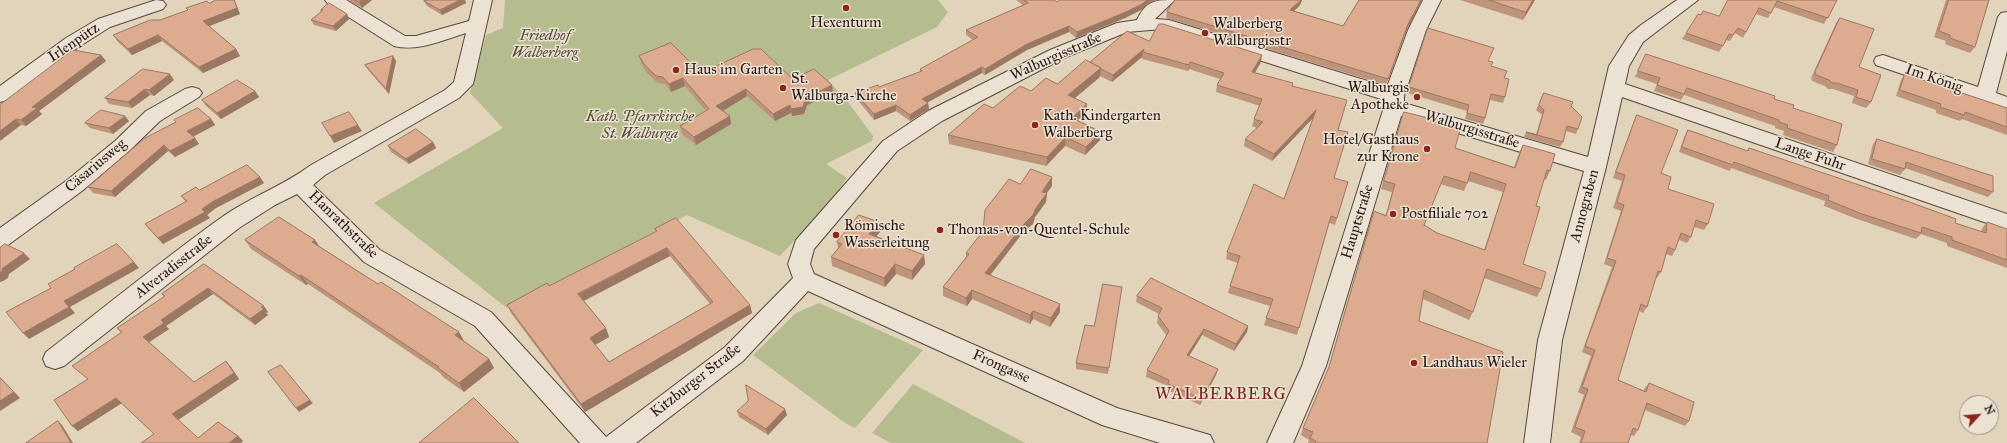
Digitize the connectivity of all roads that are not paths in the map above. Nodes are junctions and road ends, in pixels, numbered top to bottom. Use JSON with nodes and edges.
{"nodes":[{"id":1,"x":334,"y":0,"type":"edge"},
{"id":2,"x":483,"y":0,"type":"edge"},
{"id":3,"x":1166,"y":0,"type":"edge"},
{"id":4,"x":1432,"y":0,"type":"edge"},
{"id":5,"x":1689,"y":0,"type":"edge"},
{"id":6,"x":157,"y":5,"type":"dead end"},
{"id":7,"x":2007,"y":17,"type":"edge"},
{"id":8,"x":477,"y":24,"type":"junction"},
{"id":9,"x":1144,"y":24,"type":"junction"},
{"id":10,"x":1883,"y":61,"type":"dead end"},
{"id":11,"x":1613,"y":87,"type":"junction"},
{"id":12,"x":192,"y":93,"type":"dead end"},
{"id":13,"x":0,"y":96,"type":"edge"},
{"id":14,"x":1985,"y":96,"type":"junction"},
{"id":15,"x":1394,"y":101,"type":"junction"},
{"id":16,"x":2007,"y":104,"type":"edge"},
{"id":17,"x":1596,"y":167,"type":"junction"},
{"id":18,"x":300,"y":184,"type":"junction"},
{"id":19,"x":2007,"y":222,"type":"edge"},
{"id":20,"x":0,"y":239,"type":"edge"},
{"id":21,"x":805,"y":280,"type":"junction"},
{"id":22,"x":55,"y":359,"type":"dead end"},
{"id":23,"x":596,"y":443,"type":"edge"},
{"id":24,"x":616,"y":443,"type":"edge"},
{"id":25,"x":1201,"y":443,"type":"edge"},
{"id":26,"x":1280,"y":443,"type":"edge"},
{"id":27,"x":1537,"y":443,"type":"edge"}],
"edges":[{"from":1,"to":8,"type":"street"},
{"from":2,"to":8,"type":"street","name":"Hanrathstraße"},
{"from":3,"to":9,"type":"street"},
{"from":4,"to":15,"type":"street","name":"Hauptstraße"},
{"from":5,"to":11,"type":"street","name":"Annograben"},
{"from":6,"to":13,"type":"street","name":"Irlenpütz"},
{"from":7,"to":14,"type":"street"},
{"from":8,"to":18,"type":"street","name":"Hanrathstraße"},
{"from":9,"to":15,"type":"street","name":"Walburgisstraße"},
{"from":9,"to":21,"type":"street","name":"Walburgisstraße"},
{"from":10,"to":14,"type":"street","name":"Im König"},
{"from":11,"to":17,"type":"street","name":"Annograben"},
{"from":11,"to":19,"type":"street","name":"Lange Fuhr"},
{"from":12,"to":20,"type":"street","name":"Cäsariusweg"},
{"from":14,"to":16,"type":"street","name":"Im König"},
{"from":15,"to":17,"type":"street","name":"Walburgisstraße"},
{"from":15,"to":26,"type":"street","name":"Hauptstraße"},
{"from":17,"to":27,"type":"street","name":"Annograben"},
{"from":18,"to":22,"type":"street","name":"Alveradisstraße"},
{"from":18,"to":23,"type":"street","name":"Hanrathstraße"},
{"from":21,"to":24,"type":"street","name":"Kitzburger Straße"},
{"from":21,"to":25,"type":"street","name":"Frongasse"}]}
